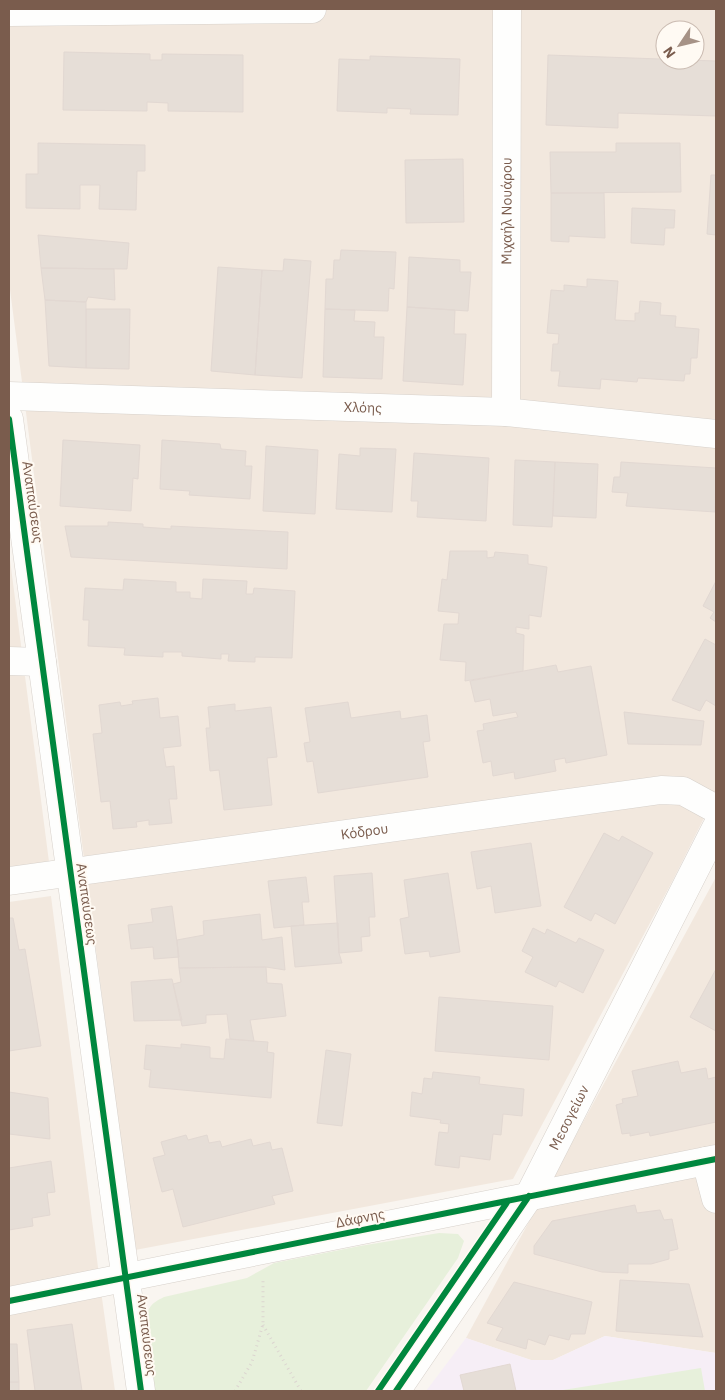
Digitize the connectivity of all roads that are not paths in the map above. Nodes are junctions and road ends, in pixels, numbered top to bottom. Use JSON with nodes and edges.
{"nodes":[{"id":1,"x":312,"y":9,"type":"edge"},
{"id":2,"x":507,"y":9,"type":"edge"},
{"id":3,"x":9,"y":12,"type":"edge"},
{"id":4,"x":9,"y":396,"type":"edge"},
{"id":5,"x":506,"y":412,"type":"junction"},
{"id":6,"x":9,"y":419,"type":"edge"},
{"id":7,"x":716,"y":434,"type":"edge"},
{"id":8,"x":9,"y":661,"type":"edge"},
{"id":9,"x":42,"y":662,"type":"junction"},
{"id":10,"x":716,"y":809,"type":"edge"},
{"id":11,"x":716,"y":828,"type":"edge"},
{"id":12,"x":70,"y":873,"type":"junction"},
{"id":13,"x":9,"y":881,"type":"edge"},
{"id":14,"x":711,"y":1160,"type":"edge"},
{"id":15,"x":529,"y":1196,"type":"junction"},
{"id":16,"x":716,"y":1199,"type":"edge"},
{"id":17,"x":127,"y":1277,"type":"junction"},
{"id":18,"x":9,"y":1301,"type":"edge"},
{"id":19,"x":141,"y":1391,"type":"edge"},
{"id":20,"x":396,"y":1391,"type":"edge"}],
"edges":[{"from":1,"to":3,"type":"street"},
{"from":2,"to":5,"type":"street","name":"Μιχαήλ Νουάρου"},
{"from":4,"to":5,"type":"street","name":"Χλόης"},
{"from":5,"to":7,"type":"street","name":"Χλόης"},
{"from":6,"to":9,"type":"street","name":"Αναπαύσεως"},
{"from":8,"to":9,"type":"street"},
{"from":9,"to":12,"type":"street","name":"Αναπαύσεως"},
{"from":10,"to":12,"type":"street","name":"Κόδρου"},
{"from":11,"to":15,"type":"street","name":"Μεσογείων"},
{"from":12,"to":13,"type":"street","name":"Κόδρου"},
{"from":12,"to":17,"type":"street","name":"Αναπαύσεως"},
{"from":14,"to":15,"type":"street","name":"Δάφνης"},
{"from":14,"to":16,"type":"street"},
{"from":15,"to":17,"type":"street","name":"Δάφνης"},
{"from":15,"to":20,"type":"street","name":"Μεσογείων"},
{"from":17,"to":18,"type":"street","name":"Δάφνης"},
{"from":17,"to":19,"type":"street","name":"Αναπαύσεως"}]}
